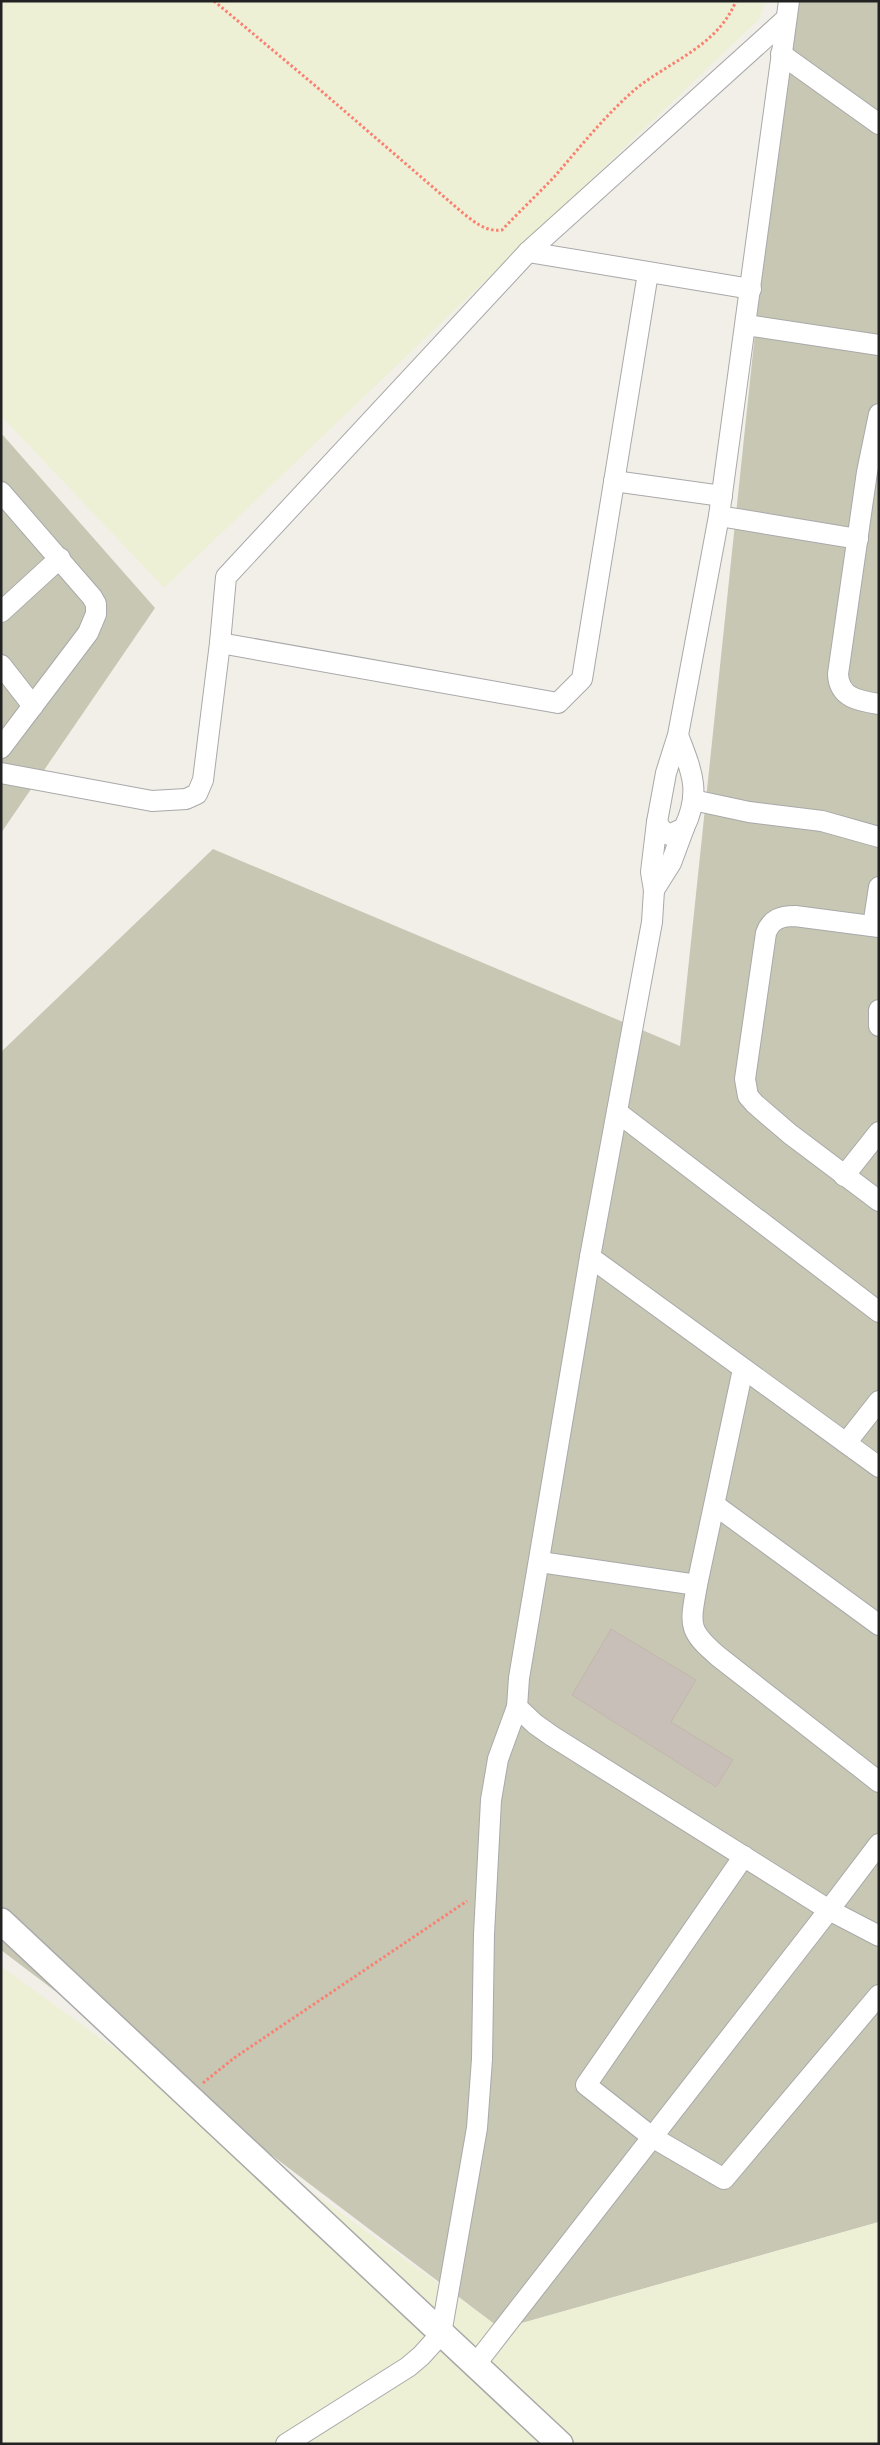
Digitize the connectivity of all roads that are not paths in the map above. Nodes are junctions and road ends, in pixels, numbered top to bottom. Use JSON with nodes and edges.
{"nodes":[{"id":1,"x":788,"y":10,"type":"edge"},
{"id":2,"x":781,"y":54,"type":"junction"},
{"id":3,"x":879,"y":124,"type":"edge"},
{"id":4,"x":528,"y":252,"type":"junction"},
{"id":5,"x":648,"y":273,"type":"junction"},
{"id":6,"x":751,"y":289,"type":"junction"},
{"id":7,"x":746,"y":325,"type":"junction"},
{"id":8,"x":879,"y":346,"type":"edge"},
{"id":9,"x":879,"y":414,"type":"edge"},
{"id":10,"x":614,"y":481,"type":"junction"},
{"id":11,"x":1,"y":492,"type":"edge"},
{"id":12,"x":722,"y":496,"type":"junction"},
{"id":13,"x":719,"y":516,"type":"junction"},
{"id":14,"x":858,"y":539,"type":"junction"},
{"id":15,"x":60,"y":558,"type":"junction"},
{"id":16,"x":1,"y":612,"type":"edge"},
{"id":17,"x":220,"y":643,"type":"junction"},
{"id":18,"x":1,"y":666,"type":"edge"},
{"id":19,"x":879,"y":704,"type":"edge"},
{"id":20,"x":34,"y":706,"type":"junction"},
{"id":21,"x":678,"y":735,"type":"junction"},
{"id":22,"x":1,"y":748,"type":"edge"},
{"id":23,"x":1,"y":773,"type":"edge"},
{"id":24,"x":666,"y":773,"type":"junction"},
{"id":25,"x":694,"y":776,"type":"junction"},
{"id":26,"x":693,"y":800,"type":"junction"},
{"id":27,"x":657,"y":822,"type":"junction"},
{"id":28,"x":684,"y":828,"type":"junction"},
{"id":29,"x":879,"y":837,"type":"edge"},
{"id":30,"x":879,"y":887,"type":"edge"},
{"id":31,"x":654,"y":890,"type":"junction"},
{"id":32,"x":876,"y":926,"type":"edge"},
{"id":33,"x":879,"y":1010,"type":"edge"},
{"id":34,"x":879,"y":1026,"type":"edge"},
{"id":35,"x":617,"y":1112,"type":"junction"},
{"id":36,"x":879,"y":1132,"type":"edge"},
{"id":37,"x":844,"y":1176,"type":"junction"},
{"id":38,"x":879,"y":1201,"type":"edge"},
{"id":39,"x":590,"y":1257,"type":"junction"},
{"id":40,"x":879,"y":1312,"type":"edge"},
{"id":41,"x":742,"y":1369,"type":"junction"},
{"id":42,"x":879,"y":1402,"type":"edge"},
{"id":43,"x":846,"y":1443,"type":"junction"},
{"id":44,"x":879,"y":1467,"type":"edge"},
{"id":45,"x":715,"y":1504,"type":"junction"},
{"id":46,"x":540,"y":1562,"type":"junction"},
{"id":47,"x":697,"y":1585,"type":"junction"},
{"id":48,"x":879,"y":1625,"type":"edge"},
{"id":49,"x":517,"y":1707,"type":"junction"},
{"id":50,"x":879,"y":1782,"type":"edge"},
{"id":51,"x":879,"y":1844,"type":"edge"},
{"id":52,"x":744,"y":1856,"type":"junction"},
{"id":53,"x":829,"y":1910,"type":"junction"},
{"id":54,"x":1,"y":1922,"type":"edge"},
{"id":55,"x":879,"y":1936,"type":"edge"},
{"id":56,"x":879,"y":1995,"type":"edge"},
{"id":57,"x":652,"y":2137,"type":"junction"},
{"id":58,"x":441,"y":2334,"type":"junction"},
{"id":59,"x":475,"y":2365,"type":"junction"},
{"id":60,"x":286,"y":2444,"type":"edge"},
{"id":61,"x":560,"y":2444,"type":"edge"}],
"edges":[{"from":1,"to":2,"type":"street"},
{"from":1,"to":4,"type":"street"},
{"from":2,"to":3,"type":"street"},
{"from":2,"to":6,"type":"street"},
{"from":4,"to":5,"type":"street"},
{"from":4,"to":17,"type":"street"},
{"from":5,"to":6,"type":"street"},
{"from":5,"to":10,"type":"street"},
{"from":6,"to":7,"type":"street"},
{"from":7,"to":8,"type":"street"},
{"from":7,"to":12,"type":"street"},
{"from":9,"to":14,"type":"street"},
{"from":10,"to":12,"type":"street"},
{"from":10,"to":17,"type":"street"},
{"from":11,"to":15,"type":"street"},
{"from":12,"to":13,"type":"street"},
{"from":13,"to":14,"type":"street"},
{"from":13,"to":21,"type":"street"},
{"from":14,"to":19,"type":"street"},
{"from":15,"to":16,"type":"street"},
{"from":15,"to":20,"type":"street"},
{"from":17,"to":23,"type":"street"},
{"from":18,"to":20,"type":"street"},
{"from":20,"to":22,"type":"street"},
{"from":21,"to":24,"type":"street"},
{"from":21,"to":25,"type":"street"},
{"from":24,"to":25,"type":"street"},
{"from":24,"to":27,"type":"street"},
{"from":25,"to":26,"type":"street"},
{"from":26,"to":28,"type":"street"},
{"from":26,"to":29,"type":"street"},
{"from":27,"to":28,"type":"street"},
{"from":27,"to":31,"type":"street"},
{"from":28,"to":31,"type":"street"},
{"from":30,"to":32,"type":"street"},
{"from":31,"to":35,"type":"street"},
{"from":32,"to":37,"type":"street"},
{"from":33,"to":34,"type":"street"},
{"from":35,"to":39,"type":"street"},
{"from":35,"to":40,"type":"street"},
{"from":36,"to":37,"type":"street"},
{"from":37,"to":38,"type":"street"},
{"from":39,"to":41,"type":"street"},
{"from":39,"to":46,"type":"street"},
{"from":41,"to":43,"type":"street"},
{"from":41,"to":45,"type":"street"},
{"from":42,"to":43,"type":"street"},
{"from":43,"to":44,"type":"street"},
{"from":45,"to":47,"type":"street"},
{"from":45,"to":48,"type":"street"},
{"from":46,"to":47,"type":"street"},
{"from":46,"to":49,"type":"street"},
{"from":47,"to":50,"type":"street"},
{"from":49,"to":52,"type":"street"},
{"from":49,"to":58,"type":"street"},
{"from":51,"to":53,"type":"street"},
{"from":52,"to":53,"type":"street"},
{"from":52,"to":57,"type":"street"},
{"from":53,"to":55,"type":"street"},
{"from":53,"to":57,"type":"street"},
{"from":54,"to":58,"type":"street"},
{"from":56,"to":57,"type":"street"},
{"from":57,"to":59,"type":"street"},
{"from":58,"to":59,"type":"street"},
{"from":58,"to":60,"type":"street"},
{"from":59,"to":61,"type":"street"}]}
